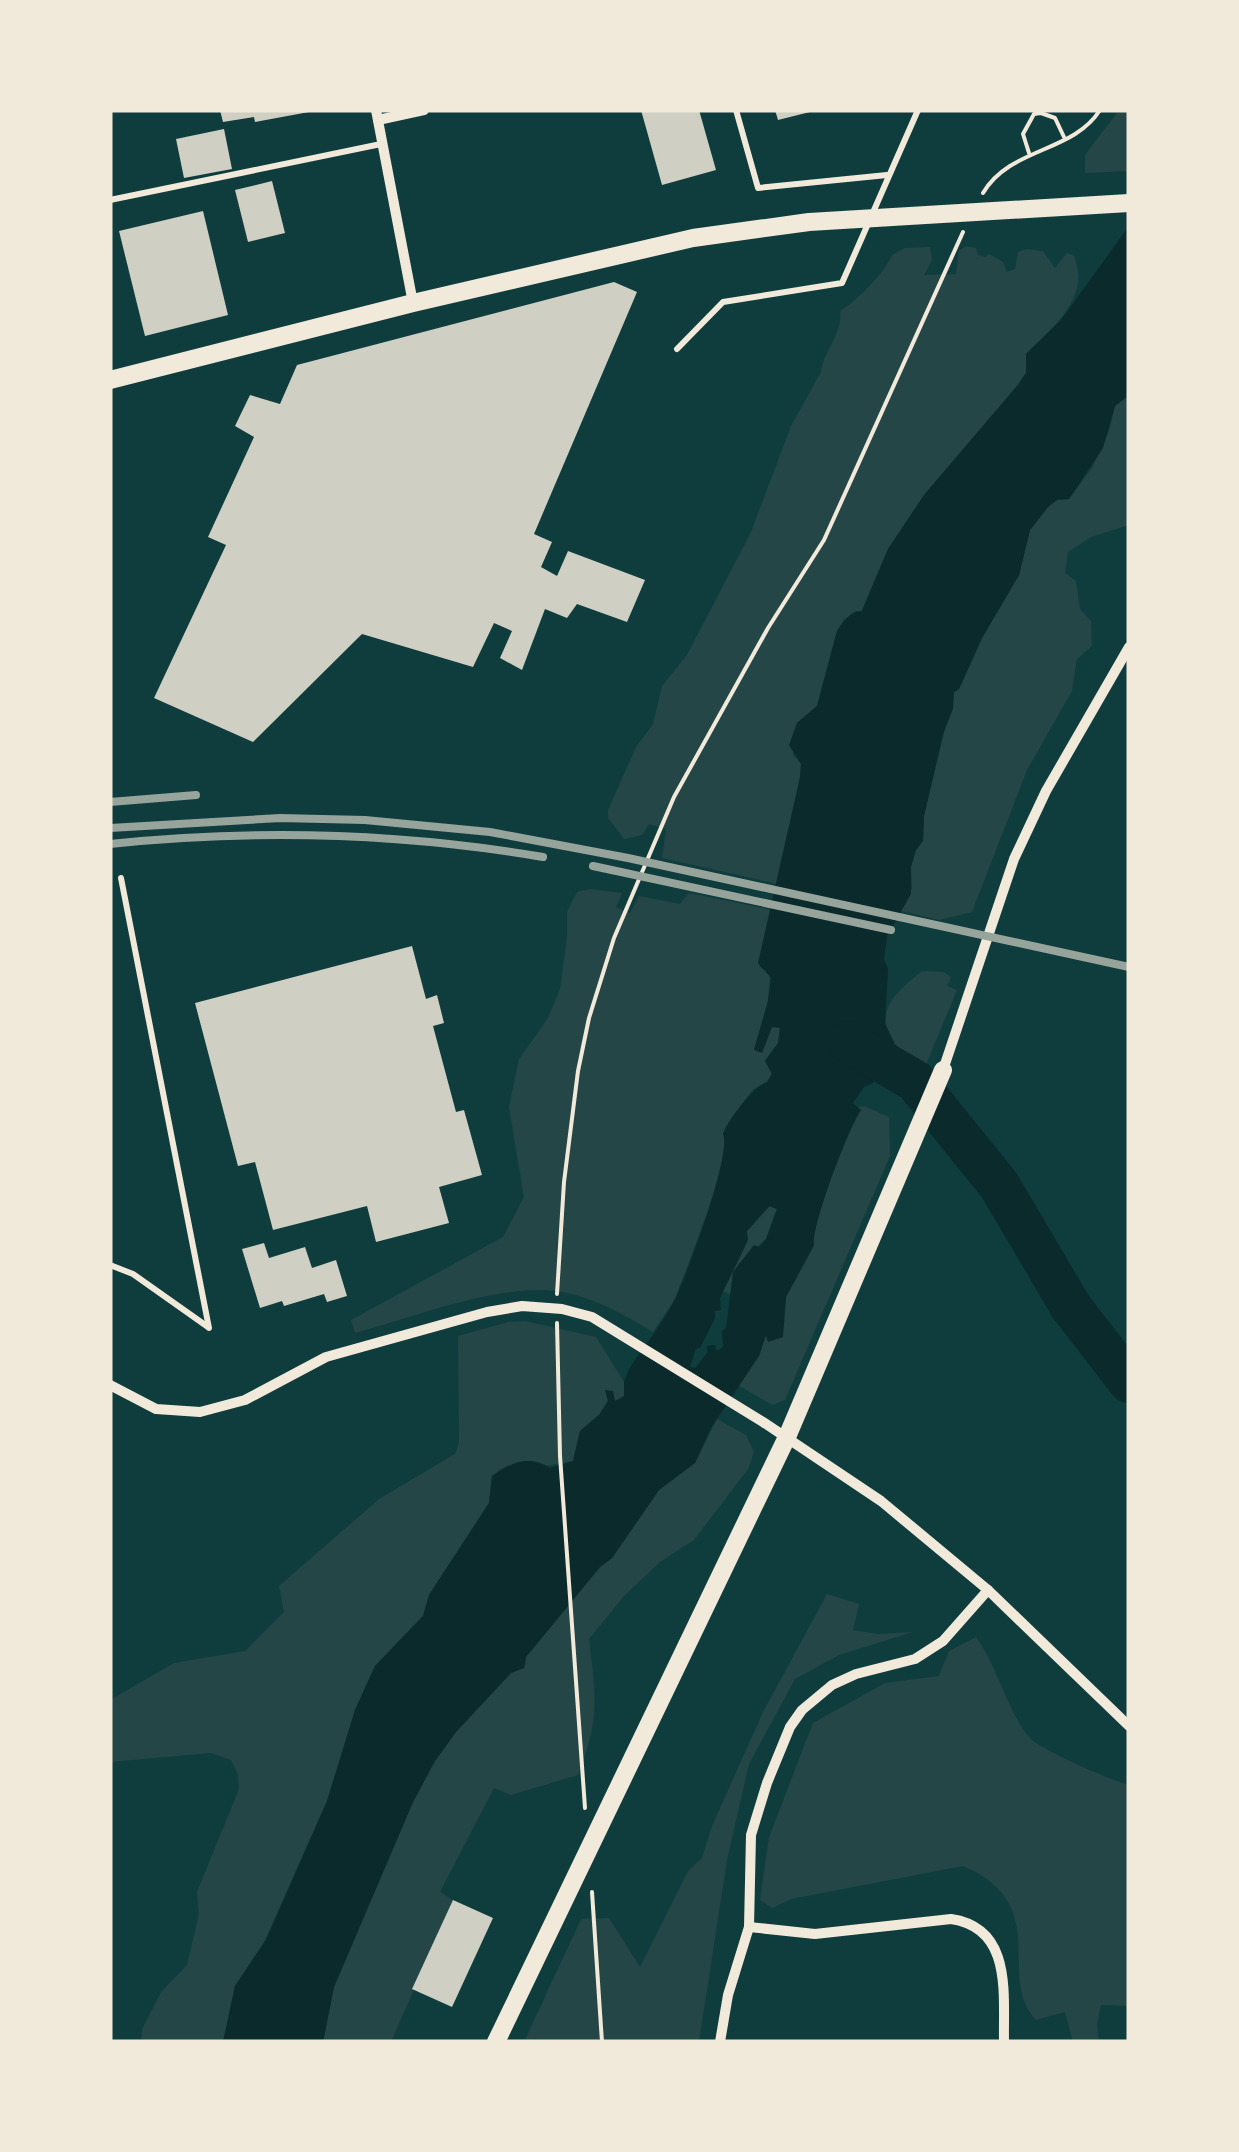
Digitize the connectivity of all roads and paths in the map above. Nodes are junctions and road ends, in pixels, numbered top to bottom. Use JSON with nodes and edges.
{"nodes":[{"id":1,"x":424,"y":110,"type":"edge"},
{"id":2,"x":736,"y":110,"type":"edge"},
{"id":3,"x":918,"y":110,"type":"edge"},
{"id":4,"x":1100,"y":110,"type":"edge"},
{"id":5,"x":1048,"y":113,"type":"edge"},
{"id":6,"x":377,"y":115,"type":"edge"},
{"id":7,"x":1064,"y":138,"type":"junction"},
{"id":8,"x":381,"y":144,"type":"junction"},
{"id":9,"x":1029,"y":154,"type":"junction"},
{"id":10,"x":889,"y":175,"type":"junction"},
{"id":11,"x":110,"y":200,"type":"edge"},
{"id":12,"x":978,"y":203,"type":"dead end"},
{"id":13,"x":1129,"y":203,"type":"edge"},
{"id":14,"x":964,"y":230,"type":"dead end"},
{"id":15,"x":413,"y":303,"type":"junction"},
{"id":16,"x":676,"y":349,"type":"dead end"},
{"id":17,"x":110,"y":380,"type":"edge"},
{"id":18,"x":1129,"y":646,"type":"edge"},
{"id":19,"x":121,"y":878,"type":"dead end"},
{"id":20,"x":942,"y":1070,"type":"joint"},
{"id":21,"x":110,"y":1265,"type":"edge"},
{"id":22,"x":557,"y":1299,"type":"dead end"},
{"id":23,"x":557,"y":1318,"type":"dead end"},
{"id":24,"x":110,"y":1385,"type":"edge"},
{"id":25,"x":787,"y":1437,"type":"junction"},
{"id":26,"x":988,"y":1590,"type":"junction"},
{"id":27,"x":1129,"y":1726,"type":"edge"},
{"id":28,"x":586,"y":1814,"type":"dead end"},
{"id":29,"x":592,"y":1893,"type":"dead end"},
{"id":30,"x":749,"y":1927,"type":"junction"},
{"id":31,"x":496,"y":2042,"type":"edge"},
{"id":32,"x":602,"y":2042,"type":"edge"},
{"id":33,"x":720,"y":2042,"type":"edge"},
{"id":34,"x":1004,"y":2042,"type":"edge"}],
"edges":[{"from":1,"to":6,"type":"street"},
{"from":2,"to":10,"type":"lane"},
{"from":3,"to":10,"type":"lane"},
{"from":4,"to":7,"type":"path"},
{"from":5,"to":7,"type":"path"},
{"from":5,"to":9,"type":"path"},
{"from":6,"to":8,"type":"street"},
{"from":7,"to":9,"type":"path"},
{"from":8,"to":11,"type":"lane"},
{"from":8,"to":15,"type":"street"},
{"from":9,"to":12,"type":"path"},
{"from":10,"to":16,"type":"lane"},
{"from":13,"to":15,"type":"street"},
{"from":14,"to":22,"type":"path"},
{"from":15,"to":17,"type":"street"},
{"from":18,"to":20,"type":"street"},
{"from":19,"to":21,"type":"lane"},
{"from":20,"to":25,"type":"street"},
{"from":23,"to":28,"type":"path"},
{"from":24,"to":25,"type":"street"},
{"from":25,"to":26,"type":"street"},
{"from":25,"to":31,"type":"street"},
{"from":26,"to":27,"type":"street"},
{"from":26,"to":30,"type":"street"},
{"from":29,"to":32,"type":"path"},
{"from":30,"to":33,"type":"street"},
{"from":30,"to":34,"type":"street"}]}
